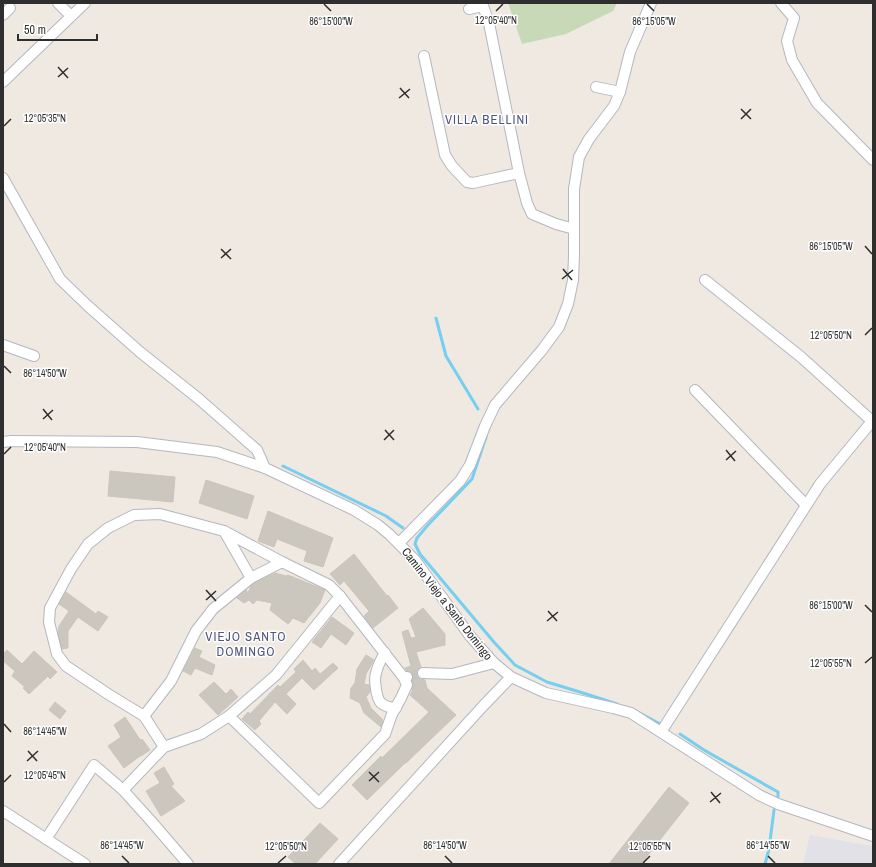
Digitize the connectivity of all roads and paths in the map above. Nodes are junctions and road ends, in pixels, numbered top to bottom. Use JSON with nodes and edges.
{"nodes":[{"id":1,"x":58,"y":3,"type":"edge"},
{"id":2,"x":85,"y":3,"type":"edge"},
{"id":3,"x":650,"y":3,"type":"edge"},
{"id":4,"x":781,"y":3,"type":"edge"},
{"id":5,"x":469,"y":9,"type":"dead end"},
{"id":6,"x":71,"y":16,"type":"junction"},
{"id":7,"x":424,"y":56,"type":"dead end"},
{"id":8,"x":3,"y":82,"type":"edge"},
{"id":9,"x":596,"y":87,"type":"dead end"},
{"id":10,"x":620,"y":92,"type":"junction"},
{"id":11,"x":873,"y":160,"type":"edge"},
{"id":12,"x":519,"y":173,"type":"junction"},
{"id":13,"x":3,"y":178,"type":"edge"},
{"id":14,"x":574,"y":229,"type":"junction"},
{"id":15,"x":705,"y":280,"type":"dead end"},
{"id":16,"x":3,"y":345,"type":"edge"},
{"id":17,"x":34,"y":356,"type":"dead end"},
{"id":18,"x":695,"y":390,"type":"dead end"},
{"id":19,"x":872,"y":420,"type":"edge"},
{"id":20,"x":3,"y":442,"type":"edge"},
{"id":21,"x":265,"y":468,"type":"junction"},
{"id":22,"x":806,"y":505,"type":"junction"},
{"id":23,"x":224,"y":531,"type":"junction"},
{"id":24,"x":399,"y":543,"type":"junction"},
{"id":25,"x":282,"y":562,"type":"junction"},
{"id":26,"x":251,"y":578,"type":"junction"},
{"id":27,"x":340,"y":596,"type":"junction"},
{"id":28,"x":385,"y":653,"type":"junction"},
{"id":29,"x":494,"y":663,"type":"junction"},
{"id":30,"x":423,"y":673,"type":"tunnel mouth"},
{"id":31,"x":511,"y":677,"type":"junction"},
{"id":32,"x":396,"y":708,"type":"junction"},
{"id":33,"x":144,"y":716,"type":"junction"},
{"id":34,"x":229,"y":716,"type":"junction"},
{"id":35,"x":661,"y":732,"type":"junction"},
{"id":36,"x":164,"y":747,"type":"junction"},
{"id":37,"x":123,"y":790,"type":"junction"},
{"id":38,"x":3,"y":811,"type":"edge"},
{"id":39,"x":873,"y":836,"type":"edge"},
{"id":40,"x":46,"y":839,"type":"junction"},
{"id":41,"x":85,"y":864,"type":"edge"},
{"id":42,"x":188,"y":864,"type":"edge"},
{"id":43,"x":339,"y":864,"type":"edge"}],
"edges":[{"from":1,"to":6,"type":"street"},
{"from":2,"to":6,"type":"street"},
{"from":3,"to":10,"type":"street"},
{"from":4,"to":11,"type":"street"},
{"from":5,"to":12,"type":"street"},
{"from":6,"to":8,"type":"street"},
{"from":7,"to":12,"type":"street"},
{"from":9,"to":10,"type":"street"},
{"from":10,"to":14,"type":"street"},
{"from":12,"to":14,"type":"street"},
{"from":13,"to":21,"type":"street"},
{"from":14,"to":24,"type":"street"},
{"from":15,"to":19,"type":"street"},
{"from":16,"to":17,"type":"street"},
{"from":18,"to":22,"type":"street"},
{"from":19,"to":22,"type":"street"},
{"from":20,"to":21,"type":"street","name":"Camino Viejo a Santo Domingo"},
{"from":21,"to":24,"type":"street","name":"Camino Viejo a Santo Domingo"},
{"from":22,"to":35,"type":"street"},
{"from":23,"to":25,"type":"street"},
{"from":23,"to":26,"type":"street"},
{"from":23,"to":33,"type":"street"},
{"from":24,"to":29,"type":"street","name":"Camino Viejo a Santo Domingo"},
{"from":25,"to":26,"type":"street"},
{"from":25,"to":27,"type":"street"},
{"from":26,"to":33,"type":"street"},
{"from":27,"to":28,"type":"street"},
{"from":27,"to":34,"type":"street"},
{"from":28,"to":32,"type":"street"},
{"from":28,"to":32,"type":"street"},
{"from":29,"to":30,"type":"street"},
{"from":29,"to":31,"type":"street","name":"Camino Viejo a Santo Domingo"},
{"from":31,"to":35,"type":"street","name":"Camino Viejo a Santo Domingo"},
{"from":31,"to":43,"type":"street"},
{"from":32,"to":34,"type":"street"},
{"from":33,"to":36,"type":"street"},
{"from":34,"to":36,"type":"street"},
{"from":35,"to":39,"type":"street","name":"Camino Viejo a Santo Domingo"},
{"from":36,"to":37,"type":"street"},
{"from":37,"to":40,"type":"street"},
{"from":37,"to":42,"type":"street"},
{"from":38,"to":40,"type":"street"},
{"from":40,"to":41,"type":"street"}]}
